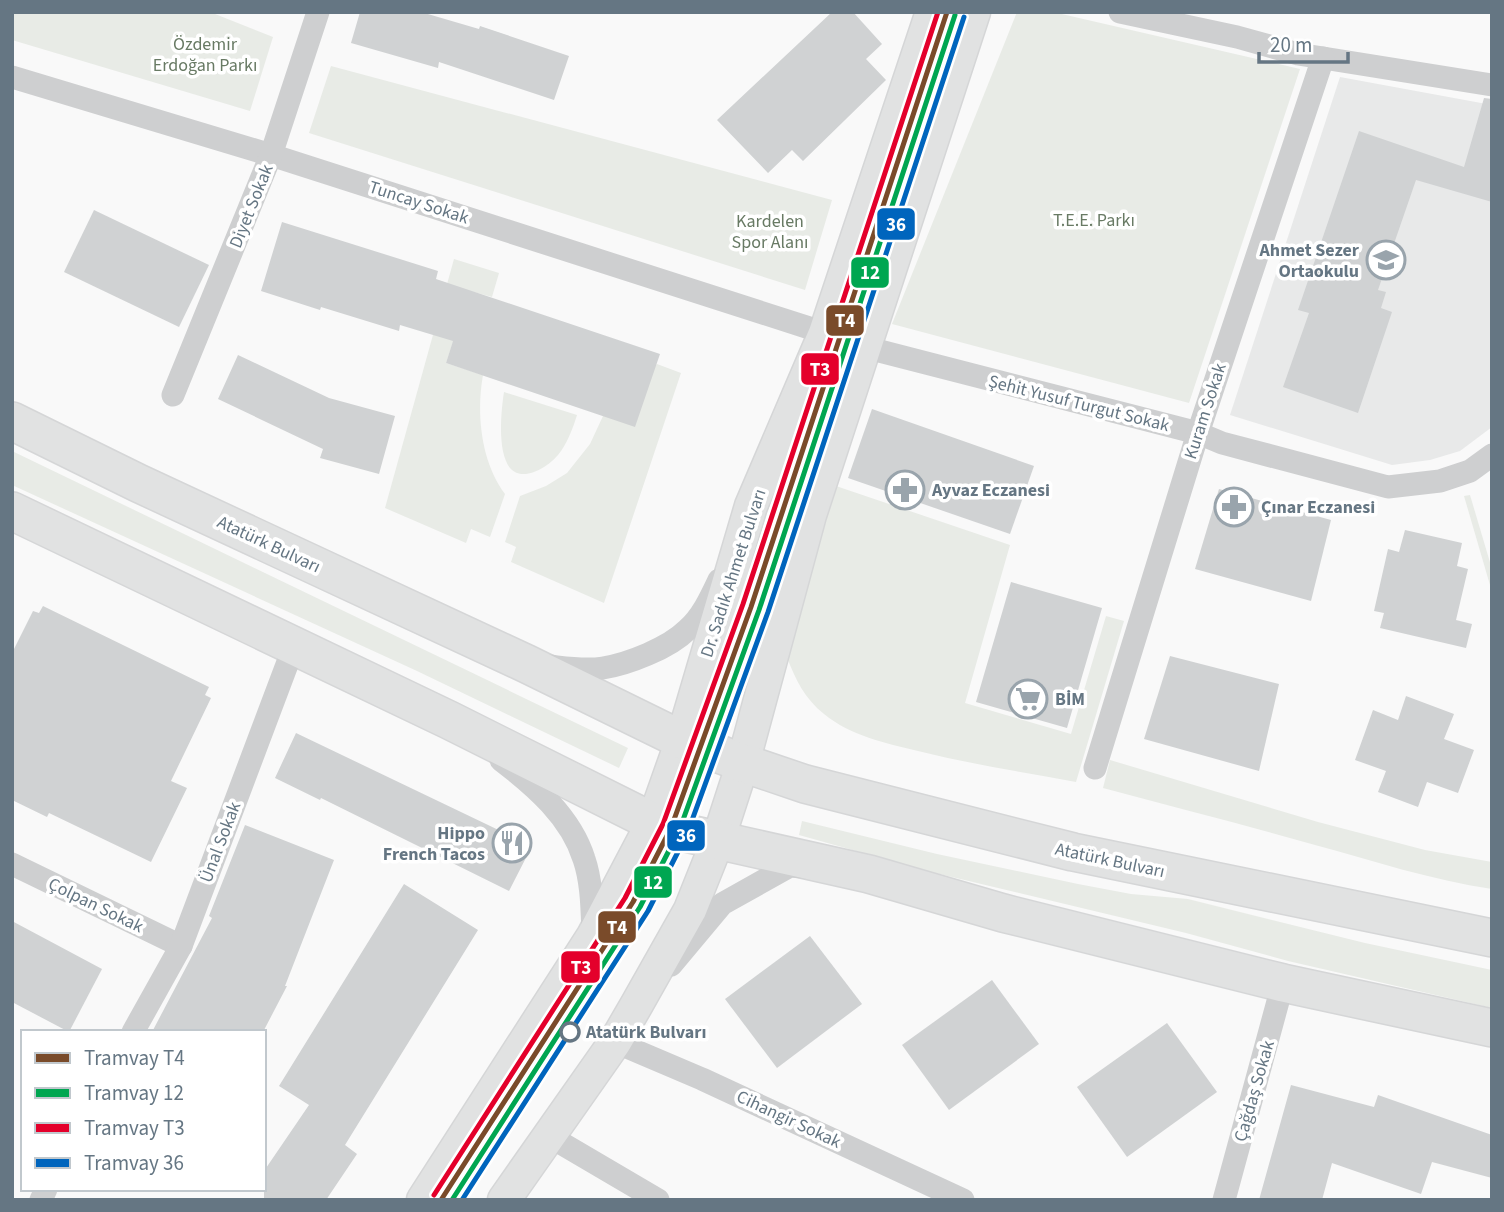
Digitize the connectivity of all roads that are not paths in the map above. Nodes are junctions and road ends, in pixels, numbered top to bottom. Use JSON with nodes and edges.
{"nodes":[{"id":1,"x":318,"y":12,"type":"edge"},
{"id":2,"x":932,"y":12,"type":"edge"},
{"id":3,"x":974,"y":12,"type":"edge"},
{"id":4,"x":1119,"y":12,"type":"edge"},
{"id":5,"x":1323,"y":58,"type":"junction"},
{"id":6,"x":12,"y":77,"type":"edge"},
{"id":7,"x":1492,"y":85,"type":"edge"},
{"id":8,"x":271,"y":155,"type":"junction"},
{"id":9,"x":825,"y":333,"type":"junction"},
{"id":10,"x":864,"y":346,"type":"junction"},
{"id":11,"x":173,"y":395,"type":"dead end"},
{"id":12,"x":12,"y":421,"type":"edge"},
{"id":13,"x":1198,"y":433,"type":"junction"},
{"id":14,"x":1492,"y":455,"type":"edge"},
{"id":15,"x":751,"y":506,"type":"junction"},
{"id":16,"x":12,"y":511,"type":"edge"},
{"id":17,"x":294,"y":646,"type":"junction"},
{"id":18,"x":527,"y":664,"type":"junction"},
{"id":19,"x":449,"y":720,"type":"junction"},
{"id":20,"x":682,"y":740,"type":"junction"},
{"id":21,"x":743,"y":763,"type":"junction"},
{"id":22,"x":1095,"y":768,"type":"dead end"},
{"id":23,"x":653,"y":822,"type":"junction"},
{"id":24,"x":718,"y":840,"type":"junction"},
{"id":25,"x":12,"y":864,"type":"edge"},
{"id":26,"x":869,"y":874,"type":"junction"},
{"id":27,"x":593,"y":936,"type":"junction"},
{"id":28,"x":1492,"y":938,"type":"edge"},
{"id":29,"x":181,"y":946,"type":"junction"},
{"id":30,"x":1283,"y":983,"type":"junction"},
{"id":31,"x":637,"y":1004,"type":"junction"},
{"id":32,"x":1492,"y":1028,"type":"edge"},
{"id":33,"x":134,"y":1030,"type":"edge"},
{"id":34,"x":615,"y":1042,"type":"junction"},
{"id":35,"x":549,"y":1136,"type":"junction"},
{"id":36,"x":423,"y":1200,"type":"edge"},
{"id":37,"x":504,"y":1200,"type":"edge"},
{"id":38,"x":658,"y":1200,"type":"edge"},
{"id":39,"x":963,"y":1200,"type":"edge"},
{"id":40,"x":1223,"y":1200,"type":"edge"}],
"edges":[{"from":1,"to":8,"type":"street","name":"Diyet Sokak"},
{"from":2,"to":9,"type":"main road","name":"Dr. Sadık Ahmet Bulvarı"},
{"from":3,"to":10,"type":"main road"},
{"from":4,"to":5,"type":"street"},
{"from":5,"to":7,"type":"street"},
{"from":5,"to":13,"type":"street","name":"Kuram Sokak"},
{"from":6,"to":8,"type":"street","name":"Tuncay Sokak"},
{"from":8,"to":9,"type":"street","name":"Tuncay Sokak"},
{"from":8,"to":11,"type":"street","name":"Diyet Sokak"},
{"from":9,"to":15,"type":"main road","name":"Dr. Sadık Ahmet Bulvarı"},
{"from":10,"to":13,"type":"street","name":"Şehit Yusuf Turgut Sokak"},
{"from":10,"to":21,"type":"main road"},
{"from":12,"to":18,"type":"main road","name":"Atatürk Bulvarı"},
{"from":13,"to":14,"type":"street","name":"Şehit Yusuf Turgut Sokak"},
{"from":13,"to":22,"type":"street","name":"Kuram Sokak"},
{"from":15,"to":18,"type":"street"},
{"from":15,"to":20,"type":"main road","name":"Dr. Sadık Ahmet Bulvarı"},
{"from":16,"to":17,"type":"main road"},
{"from":17,"to":19,"type":"main road"},
{"from":17,"to":29,"type":"street","name":"Ünal Sokak"},
{"from":18,"to":20,"type":"main road","name":"Atatürk Bulvarı"},
{"from":19,"to":23,"type":"main road"},
{"from":19,"to":27,"type":"street"},
{"from":20,"to":21,"type":"main road","name":"Atatürk Bulvarı"},
{"from":20,"to":23,"type":"main road","name":"Dr. Sadık Ahmet Bulvarı"},
{"from":21,"to":24,"type":"main road"},
{"from":21,"to":28,"type":"main road","name":"Atatürk Bulvarı"},
{"from":23,"to":24,"type":"main road"},
{"from":23,"to":27,"type":"main road","name":"Dr. Sadık Ahmet Bulvarı"},
{"from":24,"to":26,"type":"main road"},
{"from":24,"to":31,"type":"main road"},
{"from":25,"to":29,"type":"street","name":"Çolpan Sokak"},
{"from":26,"to":30,"type":"main road"},
{"from":26,"to":31,"type":"street"},
{"from":27,"to":36,"type":"main road","name":"Dr. Sadık Ahmet Bulvarı"},
{"from":29,"to":33,"type":"street","name":"Ünal Sokak"},
{"from":30,"to":32,"type":"main road"},
{"from":30,"to":40,"type":"street","name":"Çağdaş Sokak"},
{"from":31,"to":34,"type":"main road"},
{"from":34,"to":35,"type":"main road"},
{"from":34,"to":39,"type":"street","name":"Cihangir Sokak"},
{"from":35,"to":37,"type":"main road"},
{"from":35,"to":38,"type":"street"}]}
